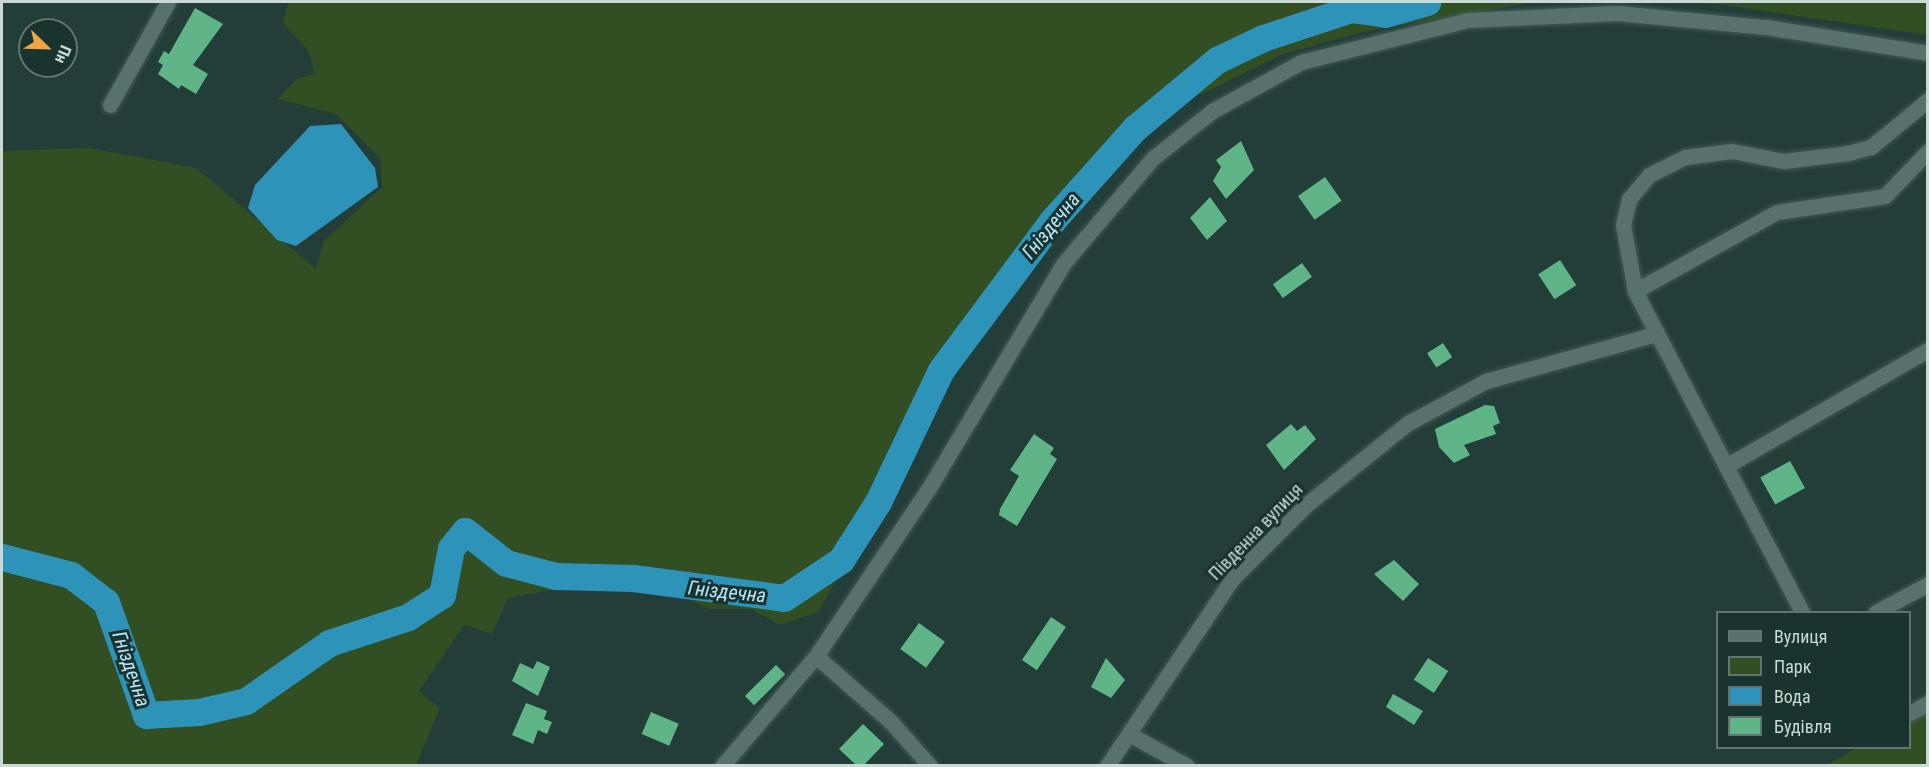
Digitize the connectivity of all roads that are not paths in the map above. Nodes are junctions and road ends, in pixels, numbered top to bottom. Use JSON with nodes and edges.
{"nodes":[{"id":1,"x":168,"y":2,"type":"edge"},
{"id":2,"x":1928,"y":53,"type":"edge"},
{"id":3,"x":1928,"y":100,"type":"edge"},
{"id":4,"x":110,"y":105,"type":"dead end"},
{"id":5,"x":1928,"y":151,"type":"edge"},
{"id":6,"x":1635,"y":291,"type":"junction"},
{"id":7,"x":1656,"y":334,"type":"junction"},
{"id":8,"x":1928,"y":350,"type":"edge"},
{"id":9,"x":1726,"y":466,"type":"junction"},
{"id":10,"x":1928,"y":584,"type":"edge"},
{"id":11,"x":1801,"y":611,"type":"edge"},
{"id":12,"x":1878,"y":611,"type":"edge"},
{"id":13,"x":816,"y":656,"type":"junction"},
{"id":14,"x":1928,"y":704,"type":"edge"},
{"id":15,"x":1911,"y":712,"type":"edge"},
{"id":16,"x":1130,"y":734,"type":"junction"},
{"id":17,"x":722,"y":765,"type":"edge"},
{"id":18,"x":930,"y":765,"type":"edge"},
{"id":19,"x":1107,"y":765,"type":"edge"},
{"id":20,"x":1187,"y":765,"type":"edge"}],
"edges":[{"from":1,"to":4,"type":"street"},
{"from":2,"to":13,"type":"street"},
{"from":3,"to":6,"type":"street"},
{"from":5,"to":6,"type":"street"},
{"from":6,"to":7,"type":"street"},
{"from":7,"to":9,"type":"street"},
{"from":7,"to":16,"type":"street","name":"Південна вулиця"},
{"from":8,"to":9,"type":"street"},
{"from":9,"to":11,"type":"street"},
{"from":10,"to":12,"type":"street"},
{"from":13,"to":17,"type":"street"},
{"from":13,"to":18,"type":"street"},
{"from":14,"to":15,"type":"street"},
{"from":16,"to":19,"type":"street","name":"Південна вулиця"},
{"from":16,"to":20,"type":"street"}]}
